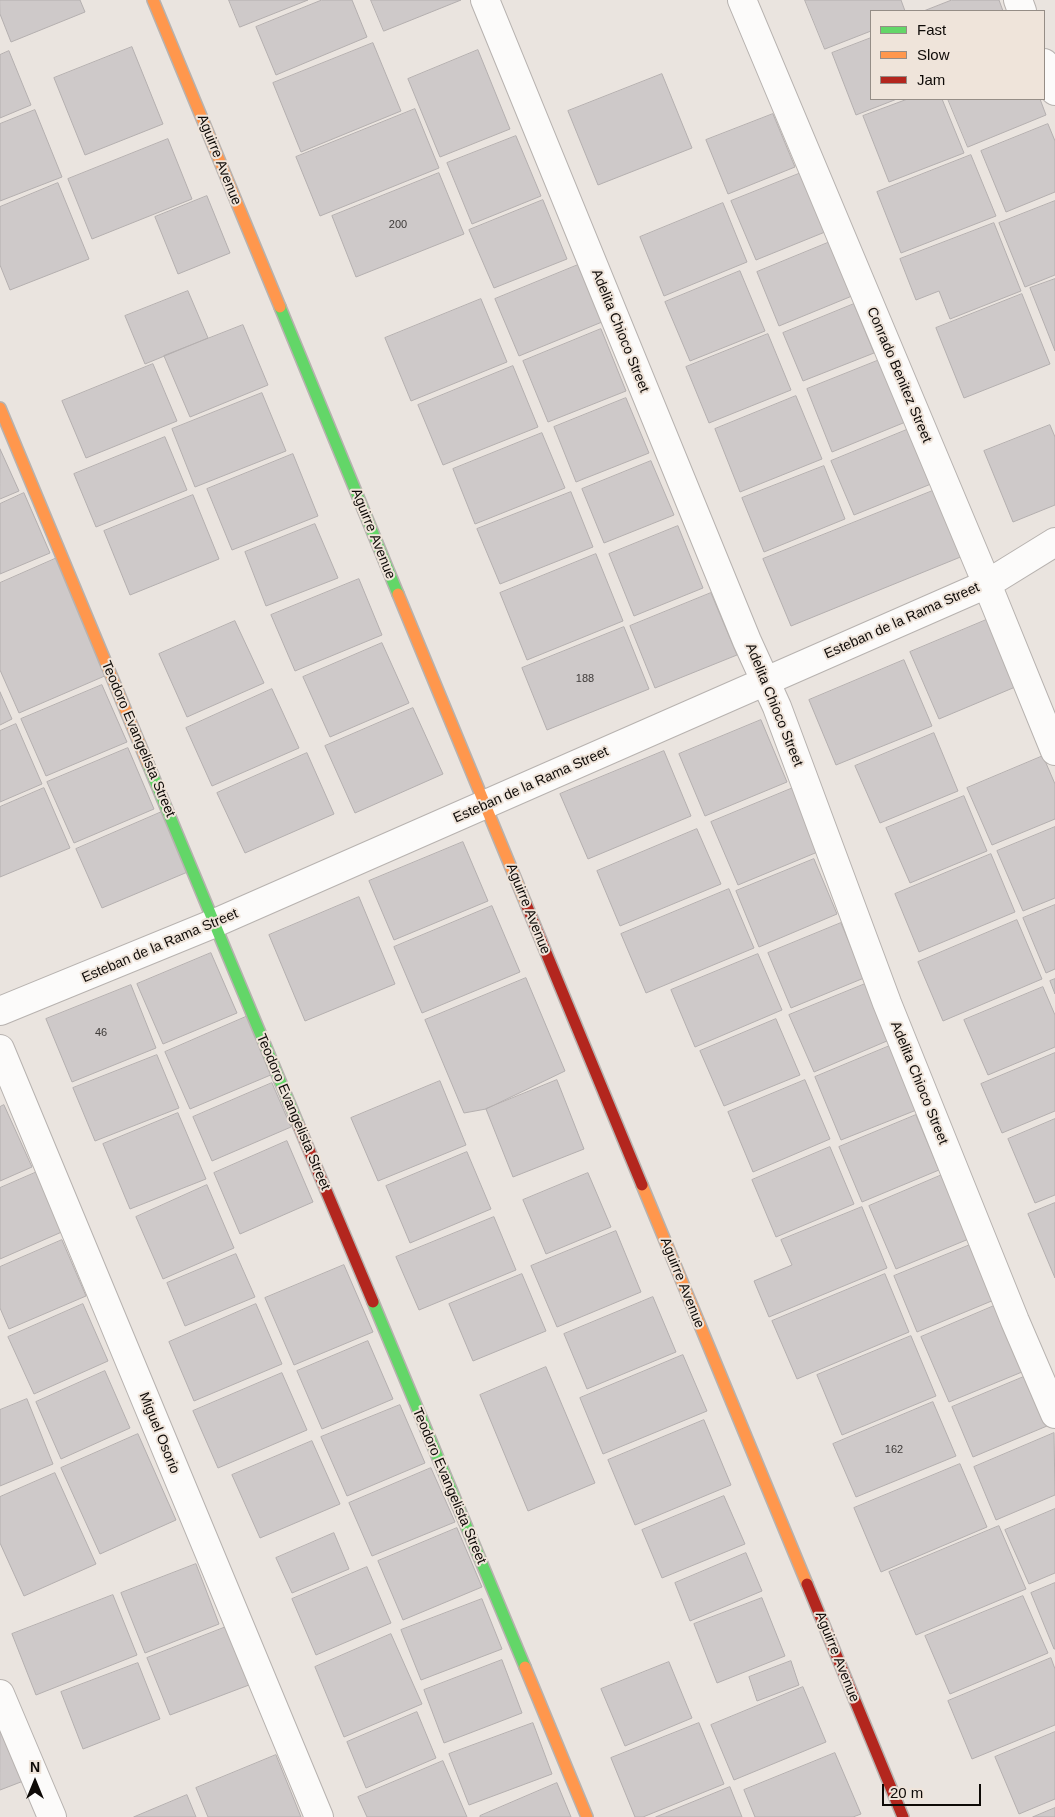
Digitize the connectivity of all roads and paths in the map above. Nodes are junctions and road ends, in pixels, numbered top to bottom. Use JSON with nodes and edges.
{"nodes":[{"id":1,"x":153,"y":0,"type":"edge"},
{"id":2,"x":485,"y":0,"type":"edge"},
{"id":3,"x":742,"y":0,"type":"edge"},
{"id":4,"x":1045,"y":66,"type":"edge"},
{"id":5,"x":1055,"y":91,"type":"edge"},
{"id":6,"x":0,"y":408,"type":"edge"},
{"id":7,"x":1055,"y":542,"type":"edge"},
{"id":8,"x":987,"y":584,"type":"junction"},
{"id":9,"x":766,"y":681,"type":"junction"},
{"id":10,"x":1055,"y":751,"type":"edge"},
{"id":11,"x":485,"y":805,"type":"junction"},
{"id":12,"x":215,"y":923,"type":"junction"},
{"id":13,"x":0,"y":1012,"type":"edge"},
{"id":14,"x":0,"y":1049,"type":"edge"},
{"id":15,"x":1055,"y":1414,"type":"edge"},
{"id":16,"x":0,"y":1694,"type":"edge"},
{"id":17,"x":49,"y":1816,"type":"edge"},
{"id":18,"x":318,"y":1817,"type":"edge"},
{"id":19,"x":587,"y":1817,"type":"edge"},
{"id":20,"x":903,"y":1817,"type":"edge"}],
"edges":[{"from":1,"to":11,"type":"street","name":"Aguirre Avenue"},
{"from":2,"to":9,"type":"street","name":"Adelita Chioco Street"},
{"from":3,"to":8,"type":"street","name":"Conrado Benitez Street"},
{"from":4,"to":5,"type":"street"},
{"from":6,"to":12,"type":"street","name":"Teodoro Evangelista Street"},
{"from":7,"to":8,"type":"street","name":"Esteban de la Rama Street"},
{"from":8,"to":9,"type":"street","name":"Esteban de la Rama Street"},
{"from":8,"to":10,"type":"street","name":"Conrado Benitez Street"},
{"from":9,"to":11,"type":"street","name":"Esteban de la Rama Street"},
{"from":9,"to":15,"type":"street","name":"Adelita Chioco Street"},
{"from":11,"to":12,"type":"street","name":"Esteban de la Rama Street"},
{"from":11,"to":20,"type":"street","name":"Aguirre Avenue"},
{"from":12,"to":13,"type":"street","name":"Esteban de la Rama Street"},
{"from":12,"to":19,"type":"street","name":"Teodoro Evangelista Street"},
{"from":14,"to":18,"type":"street","name":"Miguel Osorio"},
{"from":16,"to":17,"type":"street"}]}
